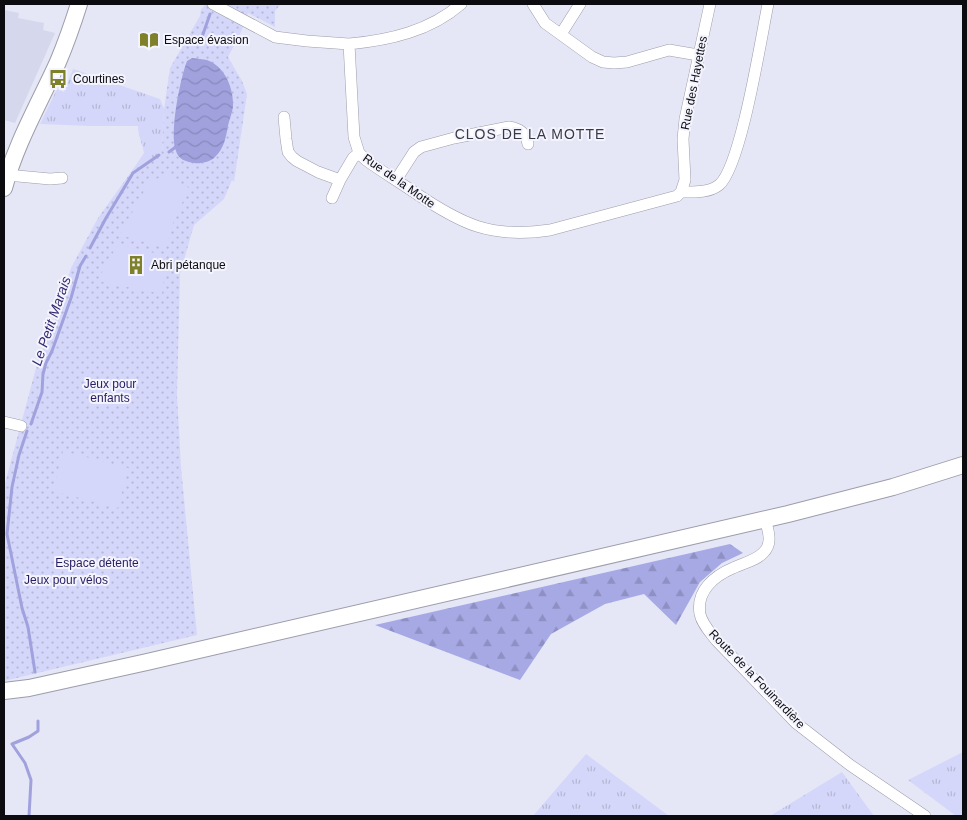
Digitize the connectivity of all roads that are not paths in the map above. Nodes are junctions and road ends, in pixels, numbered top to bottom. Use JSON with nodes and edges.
{"nodes":[{"id":1,"x":78,"y":4,"type":"edge"},
{"id":2,"x":213,"y":4,"type":"edge"},
{"id":3,"x":462,"y":4,"type":"edge"},
{"id":4,"x":533,"y":4,"type":"edge"},
{"id":5,"x":580,"y":4,"type":"edge"},
{"id":6,"x":710,"y":4,"type":"edge"},
{"id":7,"x":768,"y":4,"type":"edge"},
{"id":8,"x":561,"y":34,"type":"junction"},
{"id":9,"x":349,"y":44,"type":"junction"},
{"id":10,"x":698,"y":54,"type":"junction"},
{"id":11,"x":284,"y":117,"type":"dead end"},
{"id":12,"x":528,"y":144,"type":"dead end"},
{"id":13,"x":359,"y":152,"type":"junction"},
{"id":14,"x":62,"y":178,"type":"dead end"},
{"id":15,"x":340,"y":180,"type":"junction"},
{"id":16,"x":396,"y":180,"type":"junction"},
{"id":17,"x":6,"y":182,"type":"edge"},
{"id":18,"x":681,"y":192,"type":"junction"},
{"id":19,"x":332,"y":198,"type":"dead end"},
{"id":20,"x":4,"y":422,"type":"edge"},
{"id":21,"x":21,"y":426,"type":"dead end"},
{"id":22,"x":963,"y":465,"type":"edge"},
{"id":23,"x":765,"y":519,"type":"junction"},
{"id":24,"x":29,"y":688,"type":"junction"},
{"id":25,"x":4,"y":691,"type":"edge"},
{"id":26,"x":4,"y":700,"type":"edge"},
{"id":27,"x":926,"y":816,"type":"edge"}],
"edges":[{"from":1,"to":17,"type":"main road"},
{"from":2,"to":9,"type":"street"},
{"from":3,"to":9,"type":"street"},
{"from":4,"to":8,"type":"street"},
{"from":5,"to":8,"type":"street"},
{"from":6,"to":10,"type":"street","name":"Rue des Hayettes"},
{"from":7,"to":18,"type":"street","name":"Rue de la Motte"},
{"from":8,"to":10,"type":"street"},
{"from":9,"to":13,"type":"street","name":"Rue de la Motte"},
{"from":10,"to":18,"type":"street","name":"Rue des Hayettes"},
{"from":11,"to":15,"type":"street"},
{"from":12,"to":16,"type":"street"},
{"from":13,"to":15,"type":"street"},
{"from":13,"to":16,"type":"street","name":"Rue de la Motte"},
{"from":14,"to":17,"type":"street"},
{"from":15,"to":19,"type":"street"},
{"from":16,"to":18,"type":"street","name":"Rue de la Motte"},
{"from":20,"to":21,"type":"street"},
{"from":22,"to":23,"type":"main road"},
{"from":23,"to":24,"type":"main road"},
{"from":23,"to":27,"type":"street","name":"Route de la Fouinardière"},
{"from":24,"to":25,"type":"main road"},
{"from":24,"to":26,"type":"main road"}]}
